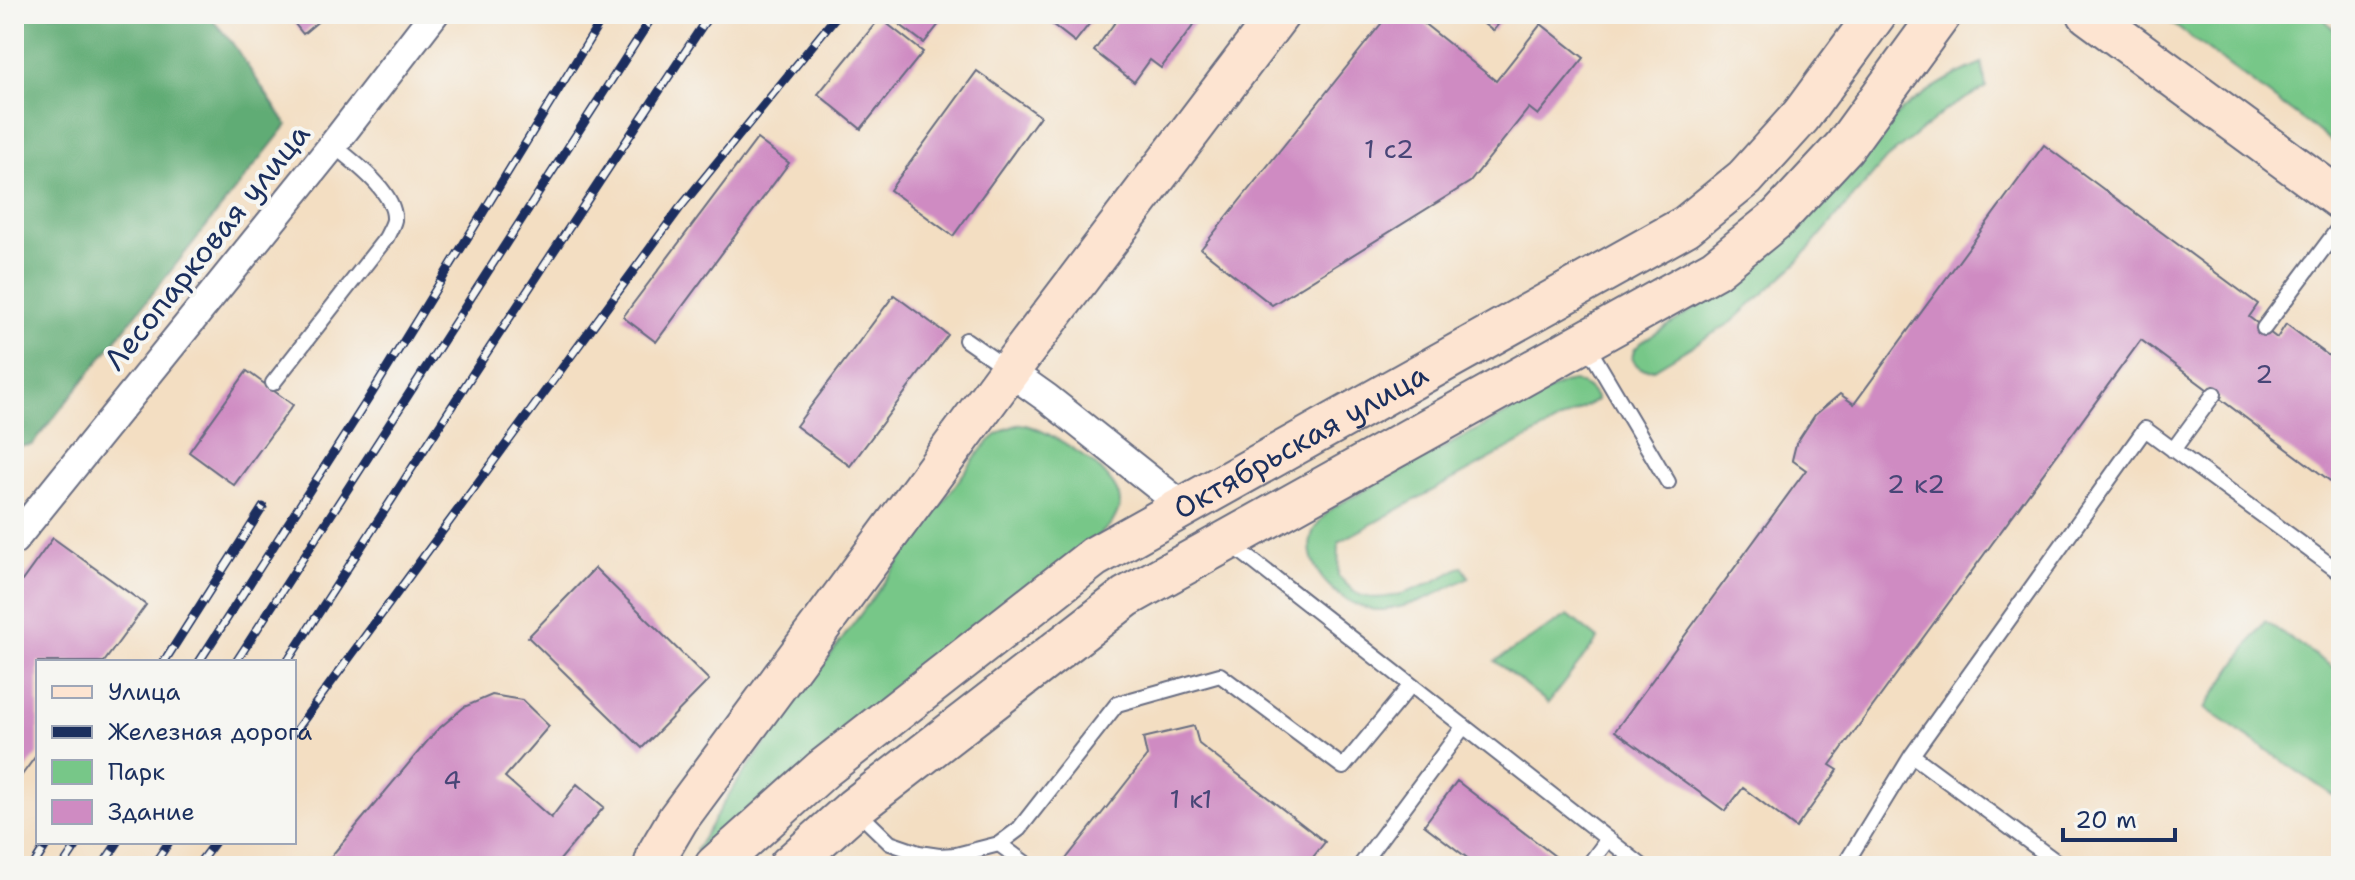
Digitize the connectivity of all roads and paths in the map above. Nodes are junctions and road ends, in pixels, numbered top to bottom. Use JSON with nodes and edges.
{"nodes":[{"id":1,"x":434,"y":14,"type":"edge"},
{"id":2,"x":1279,"y":14,"type":"edge"},
{"id":3,"x":1876,"y":14,"type":"edge"},
{"id":4,"x":1941,"y":14,"type":"edge"},
{"id":5,"x":2088,"y":14,"type":"edge"},
{"id":6,"x":333,"y":145,"type":"junction"},
{"id":7,"x":2341,"y":200,"type":"edge"},
{"id":8,"x":2341,"y":225,"type":"edge"},
{"id":9,"x":2264,"y":328,"type":"dead end"},
{"id":10,"x":966,"y":340,"type":"dead end"},
{"id":11,"x":1585,"y":341,"type":"junction"},
{"id":12,"x":1009,"y":371,"type":"junction"},
{"id":13,"x":273,"y":383,"type":"dead end"},
{"id":14,"x":2214,"y":394,"type":"dead end"},
{"id":15,"x":2173,"y":450,"type":"junction"},
{"id":16,"x":1668,"y":482,"type":"dead end"},
{"id":17,"x":1184,"y":507,"type":"junction"},
{"id":18,"x":19,"y":525,"type":"edge"},
{"id":19,"x":1226,"y":540,"type":"junction"},
{"id":20,"x":2341,"y":573,"type":"edge"},
{"id":21,"x":1411,"y":685,"type":"junction"},
{"id":22,"x":1464,"y":726,"type":"junction"},
{"id":23,"x":1912,"y":755,"type":"junction"},
{"id":24,"x":854,"y":808,"type":"junction"},
{"id":25,"x":1608,"y":839,"type":"junction"},
{"id":26,"x":999,"y":844,"type":"junction"},
{"id":27,"x":654,"y":866,"type":"edge"},
{"id":28,"x":715,"y":866,"type":"edge"},
{"id":29,"x":789,"y":866,"type":"edge"},
{"id":30,"x":1029,"y":866,"type":"edge"},
{"id":31,"x":1360,"y":866,"type":"edge"},
{"id":32,"x":1588,"y":866,"type":"edge"},
{"id":33,"x":1642,"y":866,"type":"edge"},
{"id":34,"x":1844,"y":866,"type":"edge"},
{"id":35,"x":2062,"y":866,"type":"edge"}],
"edges":[{"from":1,"to":6,"type":"street","name":"Лесопарковая улица"},
{"from":2,"to":12,"type":"main road"},
{"from":3,"to":17,"type":"main road","name":"Октябрьская улица"},
{"from":4,"to":11,"type":"main road","name":"Октябрьская улица"},
{"from":5,"to":7,"type":"main road"},
{"from":6,"to":13,"type":"lane"},
{"from":6,"to":18,"type":"street","name":"Лесопарковая улица"},
{"from":8,"to":9,"type":"lane"},
{"from":10,"to":12,"type":"lane"},
{"from":11,"to":16,"type":"lane"},
{"from":11,"to":19,"type":"main road","name":"Октябрьская улица"},
{"from":12,"to":17,"type":"street"},
{"from":12,"to":27,"type":"main road"},
{"from":14,"to":15,"type":"lane"},
{"from":15,"to":20,"type":"lane"},
{"from":15,"to":23,"type":"lane"},
{"from":17,"to":28,"type":"main road","name":"Октябрьская улица"},
{"from":19,"to":21,"type":"lane"},
{"from":19,"to":24,"type":"main road","name":"Октябрьская улица"},
{"from":21,"to":22,"type":"lane"},
{"from":21,"to":26,"type":"lane"},
{"from":22,"to":25,"type":"lane"},
{"from":22,"to":31,"type":"lane"},
{"from":23,"to":34,"type":"lane"},
{"from":23,"to":35,"type":"lane"},
{"from":24,"to":26,"type":"lane"},
{"from":24,"to":29,"type":"main road","name":"Октябрьская улица"},
{"from":25,"to":32,"type":"lane"},
{"from":25,"to":33,"type":"lane"},
{"from":26,"to":30,"type":"lane"}]}
